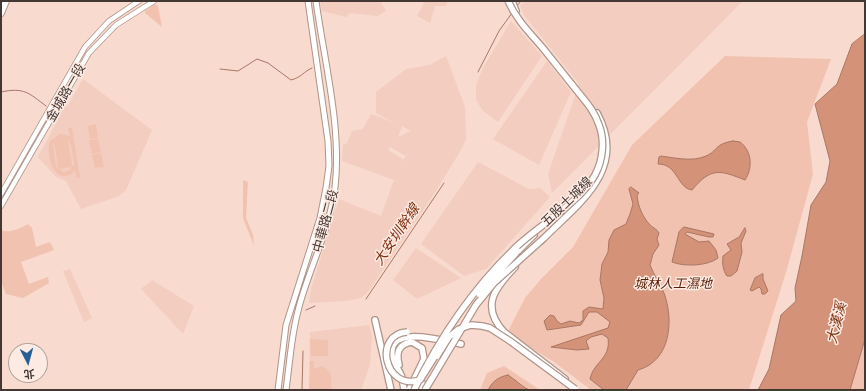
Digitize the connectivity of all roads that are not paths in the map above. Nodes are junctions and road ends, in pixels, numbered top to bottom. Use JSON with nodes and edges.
{"nodes":[{"id":1,"x":6,"y":1,"type":"edge"},
{"id":2,"x":139,"y":1,"type":"edge"},
{"id":3,"x":154,"y":1,"type":"edge"},
{"id":4,"x":308,"y":1,"type":"edge"},
{"id":5,"x":316,"y":1,"type":"edge"},
{"id":6,"x":510,"y":1,"type":"edge"},
{"id":7,"x":1,"y":12,"type":"edge"},
{"id":8,"x":1,"y":194,"type":"edge"},
{"id":9,"x":1,"y":206,"type":"edge"},
{"id":10,"x":544,"y":225,"type":"junction"},
{"id":11,"x":544,"y":238,"type":"junction"},
{"id":12,"x":375,"y":320,"type":"dead end"},
{"id":13,"x":436,"y":340,"type":"junction"},
{"id":14,"x":461,"y":344,"type":"dead end"},
{"id":15,"x":401,"y":375,"type":"junction"},
{"id":16,"x":575,"y":389,"type":"edge"},
{"id":17,"x":278,"y":390,"type":"edge"},
{"id":18,"x":286,"y":390,"type":"edge"},
{"id":19,"x":391,"y":390,"type":"edge"},
{"id":20,"x":404,"y":390,"type":"edge"},
{"id":21,"x":409,"y":390,"type":"edge"},
{"id":22,"x":414,"y":390,"type":"edge"},
{"id":23,"x":418,"y":390,"type":"edge"},
{"id":24,"x":425,"y":390,"type":"edge"}],
"edges":[{"from":1,"to":7,"type":"highway"},
{"from":2,"to":8,"type":"main road","name":"金城路一段"},
{"from":3,"to":9,"type":"main road","name":"金城路一段"},
{"from":4,"to":17,"type":"main road","name":"中華路二段"},
{"from":5,"to":18,"type":"main road","name":"中華路二段"},
{"from":6,"to":10,"type":"highway","name":"五股土城線","bridge":true},
{"from":6,"to":11,"type":"highway","name":"五股土城線","bridge":true},
{"from":10,"to":13,"type":"highway","bridge":true},
{"from":10,"to":22,"type":"highway","name":"五股土城線","bridge":true},
{"from":11,"to":16,"type":"highway","bridge":true},
{"from":11,"to":24,"type":"highway","name":"五股土城線","bridge":true},
{"from":12,"to":19,"type":"highway"},
{"from":13,"to":14,"type":"highway","bridge":true},
{"from":13,"to":15,"type":"highway"},
{"from":15,"to":20,"type":"highway"},
{"from":15,"to":21,"type":"highway"},
{"from":16,"to":23,"type":"highway","bridge":true}]}
